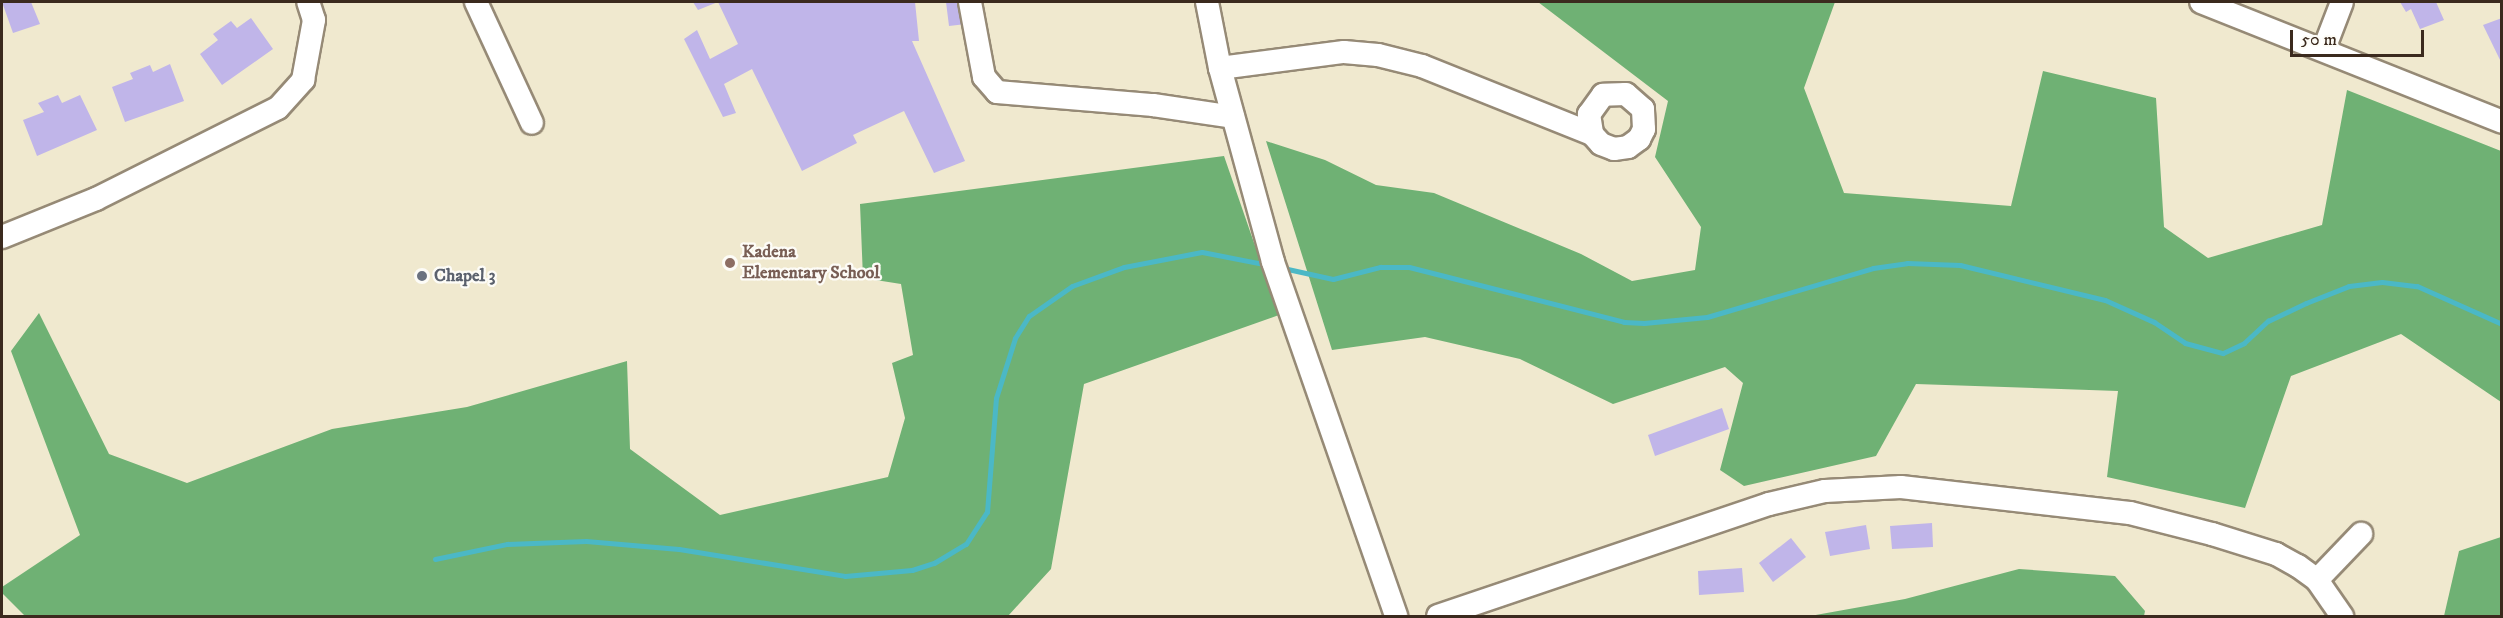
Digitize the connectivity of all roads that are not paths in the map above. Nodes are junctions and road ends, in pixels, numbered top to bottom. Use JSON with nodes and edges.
{"nodes":[{"id":1,"x":308,"y":2,"type":"edge"},
{"id":2,"x":476,"y":2,"type":"edge"},
{"id":3,"x":970,"y":2,"type":"edge"},
{"id":4,"x":1207,"y":2,"type":"edge"},
{"id":5,"x":2201,"y":2,"type":"edge"},
{"id":6,"x":2342,"y":2,"type":"edge"},
{"id":7,"x":2324,"y":49,"type":"junction"},
{"id":8,"x":1220,"y":68,"type":"junction"},
{"id":9,"x":1233,"y":117,"type":"junction"},
{"id":10,"x":2502,"y":122,"type":"edge"},
{"id":11,"x":532,"y":123,"type":"dead end"},
{"id":12,"x":1592,"y":134,"type":"dead end"},
{"id":13,"x":2,"y":237,"type":"edge"},
{"id":14,"x":2361,"y":534,"type":"dead end"},
{"id":15,"x":2317,"y":580,"type":"junction"},
{"id":16,"x":1396,"y":616,"type":"edge"},
{"id":17,"x":1438,"y":616,"type":"edge"},
{"id":18,"x":2342,"y":616,"type":"edge"}],
"edges":[{"from":1,"to":13,"type":"lane"},
{"from":2,"to":11,"type":"lane"},
{"from":3,"to":9,"type":"lane"},
{"from":4,"to":8,"type":"lane"},
{"from":5,"to":7,"type":"lane"},
{"from":6,"to":7,"type":"lane"},
{"from":7,"to":10,"type":"lane"},
{"from":8,"to":9,"type":"lane"},
{"from":8,"to":12,"type":"lane"},
{"from":9,"to":16,"type":"lane"},
{"from":14,"to":15,"type":"lane"},
{"from":15,"to":17,"type":"lane"},
{"from":15,"to":18,"type":"lane"}]}
